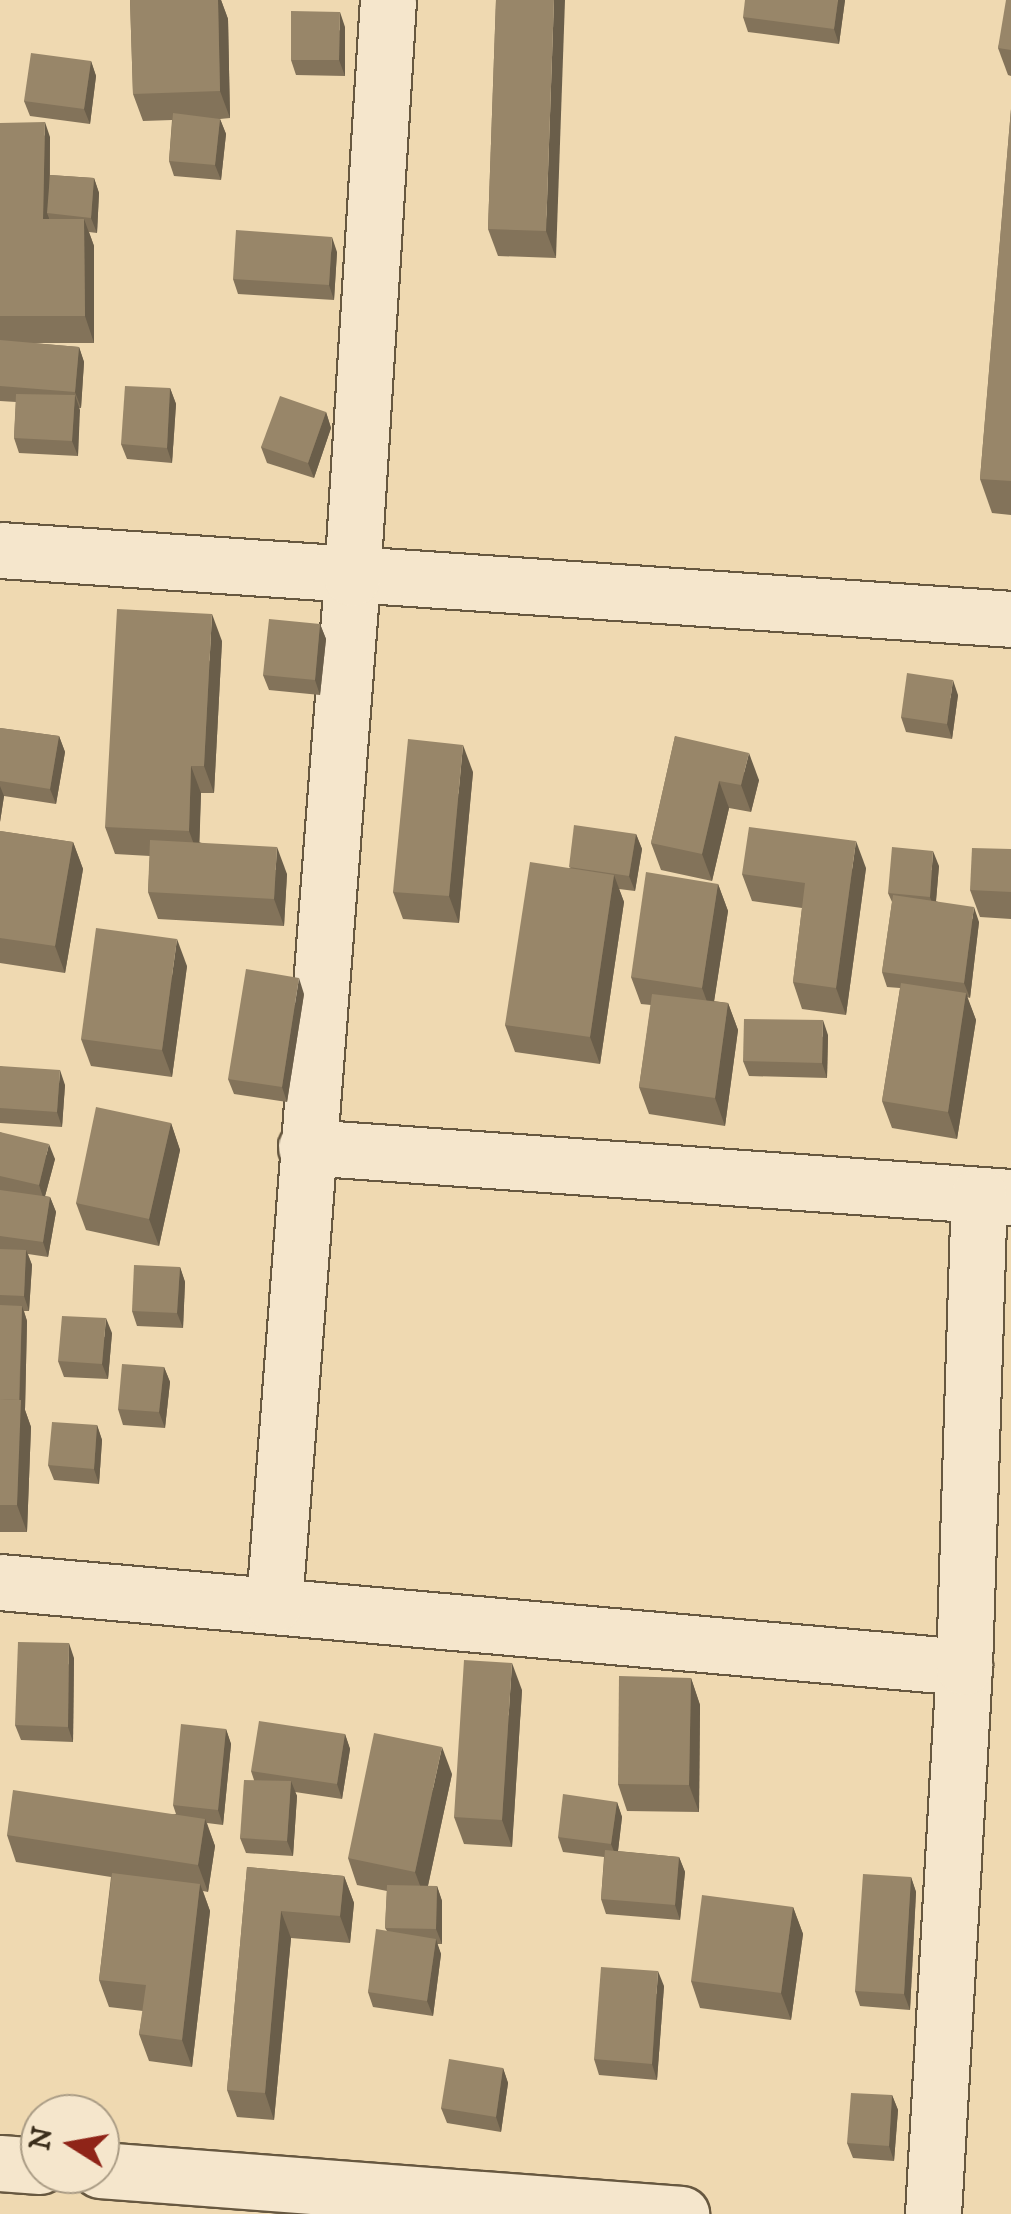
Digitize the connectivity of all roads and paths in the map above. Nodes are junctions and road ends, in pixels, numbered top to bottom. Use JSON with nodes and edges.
{"nodes":[{"id":1,"x":388,"y":0,"type":"edge"},
{"id":2,"x":0,"y":550,"type":"edge"},
{"id":3,"x":352,"y":578,"type":"junction"},
{"id":4,"x":1011,"y":619,"type":"edge"},
{"id":5,"x":306,"y":1147,"type":"junction"},
{"id":6,"x":995,"y":1196,"type":"edge"},
{"id":7,"x":0,"y":1582,"type":"edge"},
{"id":8,"x":274,"y":1604,"type":"junction"},
{"id":9,"x":964,"y":1667,"type":"junction"},
{"id":10,"x":120,"y":2174,"type":"edge"},
{"id":11,"x":260,"y":2198,"type":"edge"},
{"id":12,"x":682,"y":2214,"type":"edge"},
{"id":13,"x":932,"y":2214,"type":"edge"}],
"edges":[{"from":1,"to":3,"type":"street"},
{"from":2,"to":3,"type":"street"},
{"from":3,"to":4,"type":"street"},
{"from":3,"to":5,"type":"street"},
{"from":5,"to":6,"type":"street"},
{"from":5,"to":8,"type":"street"},
{"from":6,"to":9,"type":"street"},
{"from":7,"to":8,"type":"street"},
{"from":8,"to":9,"type":"street"},
{"from":9,"to":13,"type":"street"},
{"from":10,"to":11,"type":"street"},
{"from":11,"to":12,"type":"street"}]}
